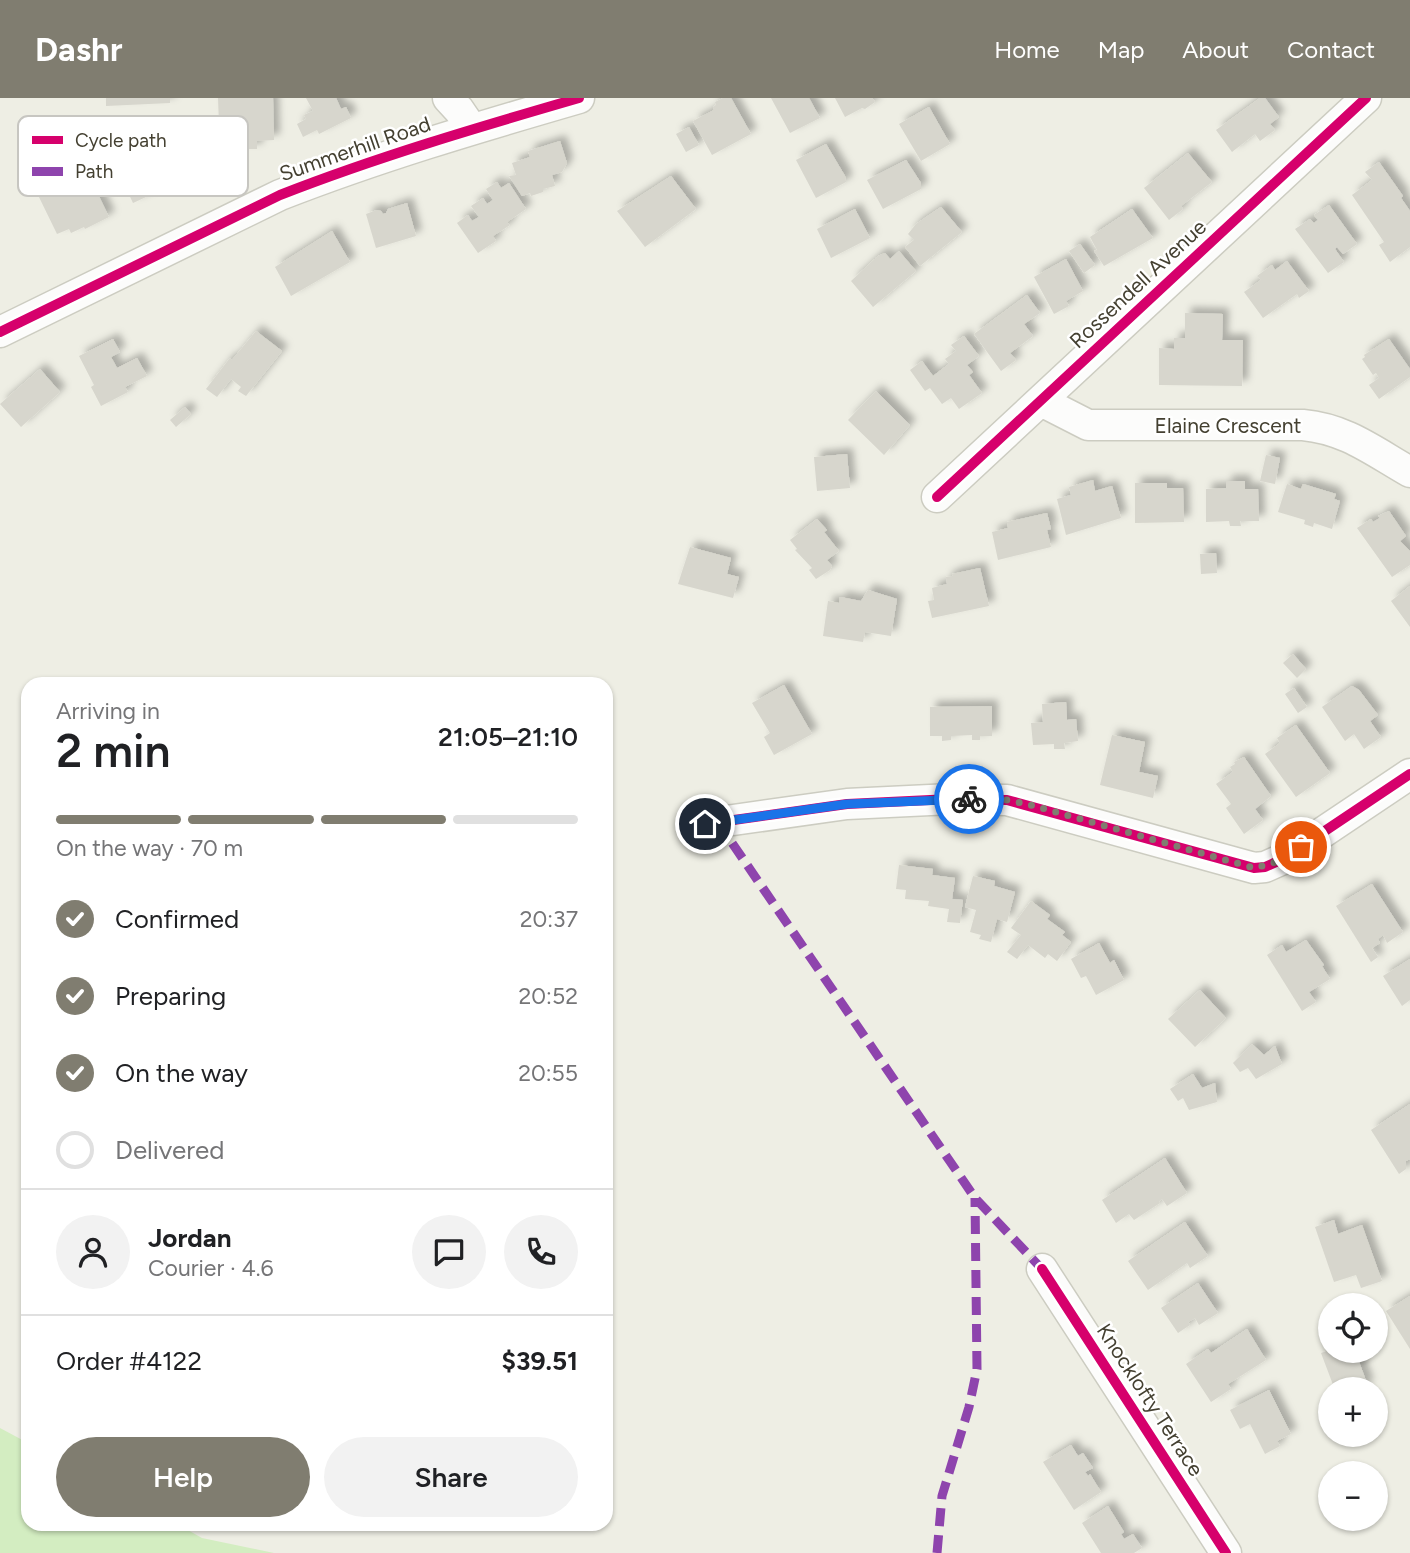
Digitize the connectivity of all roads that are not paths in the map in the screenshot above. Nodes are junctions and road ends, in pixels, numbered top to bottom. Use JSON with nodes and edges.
{"nodes":[{"id":1,"x":448,"y":98,"type":"edge"},
{"id":2,"x":579,"y":98,"type":"edge"},
{"id":3,"x":1366,"y":98,"type":"edge"},
{"id":4,"x":472,"y":130,"type":"junction"},
{"id":5,"x":0,"y":332,"type":"edge"},
{"id":6,"x":1041,"y":401,"type":"junction"},
{"id":7,"x":1410,"y":472,"type":"edge"},
{"id":8,"x":937,"y":497,"type":"dead end"},
{"id":9,"x":1410,"y":774,"type":"edge"},
{"id":10,"x":705,"y":824,"type":"dead end"},
{"id":11,"x":1042,"y":1269,"type":"dead end"},
{"id":12,"x":1226,"y":1553,"type":"edge"}],
"edges":[{"from":1,"to":4,"type":"street"},
{"from":2,"to":4,"type":"street","name":"Summerhill Road"},
{"from":3,"to":6,"type":"street","name":"Rossendell Avenue"},
{"from":4,"to":5,"type":"street","name":"Summerhill Road"},
{"from":6,"to":7,"type":"street","name":"Elaine Crescent"},
{"from":6,"to":8,"type":"street","name":"Rossendell Avenue"},
{"from":9,"to":10,"type":"street"},
{"from":11,"to":12,"type":"street","name":"Knocklofty Terrace"}]}
